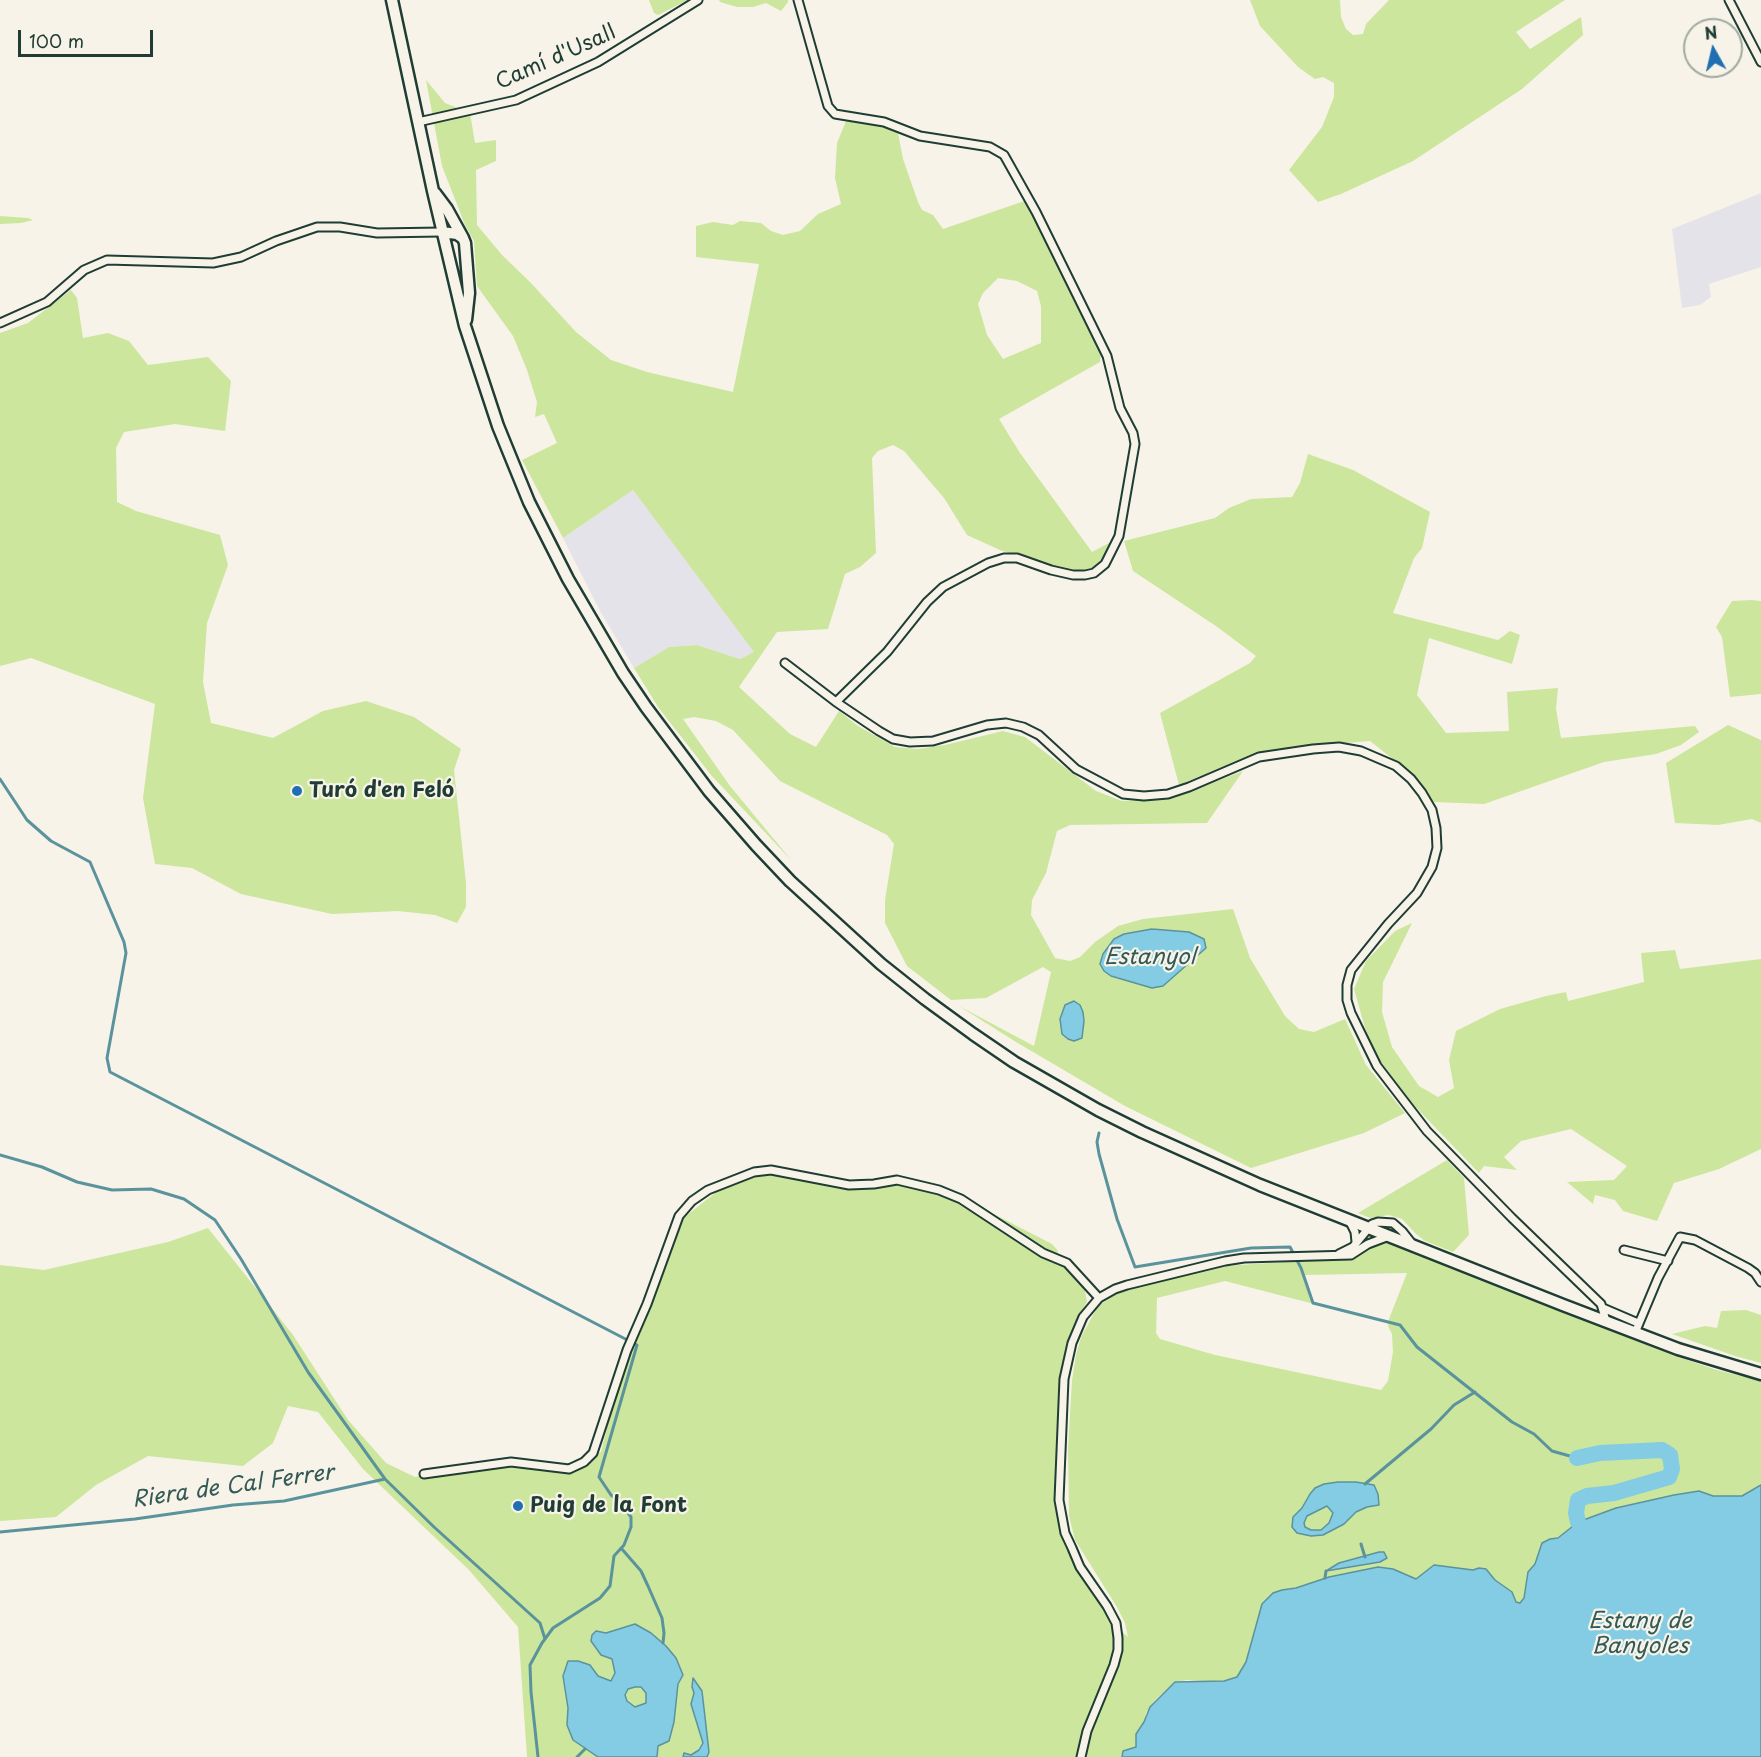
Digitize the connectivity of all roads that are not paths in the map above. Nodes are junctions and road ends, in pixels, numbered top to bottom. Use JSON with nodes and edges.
{"nodes":[{"id":1,"x":392,"y":0,"type":"edge"},
{"id":2,"x":698,"y":0,"type":"edge"},
{"id":3,"x":798,"y":0,"type":"edge"},
{"id":4,"x":1729,"y":0,"type":"edge"},
{"id":5,"x":1761,"y":62,"type":"edge"},
{"id":6,"x":418,"y":122,"type":"junction"},
{"id":7,"x":433,"y":191,"type":"junction"},
{"id":8,"x":442,"y":232,"type":"junction"},
{"id":9,"x":463,"y":238,"type":"junction"},
{"id":10,"x":0,"y":323,"type":"edge"},
{"id":11,"x":465,"y":326,"type":"junction"},
{"id":12,"x":785,"y":663,"type":"dead end"},
{"id":13,"x":836,"y":702,"type":"junction"},
{"id":14,"x":1349,"y":1220,"type":"junction"},
{"id":15,"x":1369,"y":1228,"type":"junction"},
{"id":16,"x":1390,"y":1236,"type":"junction"},
{"id":17,"x":1356,"y":1242,"type":"junction"},
{"id":18,"x":1368,"y":1244,"type":"junction"},
{"id":19,"x":1414,"y":1245,"type":"junction"},
{"id":20,"x":1624,"y":1250,"type":"dead end"},
{"id":21,"x":1337,"y":1255,"type":"junction"},
{"id":22,"x":1668,"y":1261,"type":"junction"},
{"id":23,"x":1758,"y":1270,"type":"edge"},
{"id":24,"x":1761,"y":1282,"type":"edge"},
{"id":25,"x":1099,"y":1298,"type":"junction"},
{"id":26,"x":1595,"y":1299,"type":"junction"},
{"id":27,"x":1603,"y":1308,"type":"junction"},
{"id":28,"x":1589,"y":1315,"type":"junction"},
{"id":29,"x":1606,"y":1322,"type":"junction"},
{"id":30,"x":1636,"y":1328,"type":"junction"},
{"id":31,"x":1761,"y":1374,"type":"edge"},
{"id":32,"x":423,"y":1474,"type":"dead end"},
{"id":33,"x":1081,"y":1757,"type":"edge"}],
"edges":[{"from":1,"to":6,"type":"main road"},
{"from":2,"to":6,"type":"street","name":"Camí d'Usall"},
{"from":3,"to":13,"type":"street"},
{"from":4,"to":5,"type":"street"},
{"from":6,"to":7,"type":"main road"},
{"from":7,"to":8,"type":"main road"},
{"from":7,"to":9,"type":"main road"},
{"from":8,"to":9,"type":"main road"},
{"from":8,"to":10,"type":"street"},
{"from":8,"to":11,"type":"main road"},
{"from":9,"to":11,"type":"main road"},
{"from":11,"to":14,"type":"main road"},
{"from":12,"to":13,"type":"street"},
{"from":13,"to":26,"type":"street"},
{"from":14,"to":15,"type":"main road"},
{"from":14,"to":17,"type":"street"},
{"from":15,"to":16,"type":"main road"},
{"from":15,"to":17,"type":"street"},
{"from":15,"to":18,"type":"street"},
{"from":15,"to":19,"type":"street"},
{"from":16,"to":18,"type":"street"},
{"from":16,"to":19,"type":"main road"},
{"from":17,"to":21,"type":"street"},
{"from":18,"to":21,"type":"street"},
{"from":19,"to":28,"type":"main road"},
{"from":20,"to":22,"type":"street"},
{"from":21,"to":25,"type":"street"},
{"from":22,"to":23,"type":"street"},
{"from":22,"to":30,"type":"street"},
{"from":23,"to":24,"type":"street"},
{"from":25,"to":32,"type":"street"},
{"from":25,"to":33,"type":"street"},
{"from":26,"to":27,"type":"street"},
{"from":26,"to":28,"type":"street"},
{"from":27,"to":29,"type":"street"},
{"from":27,"to":30,"type":"street"},
{"from":28,"to":29,"type":"main road"},
{"from":29,"to":30,"type":"main road"},
{"from":30,"to":31,"type":"main road"}]}
